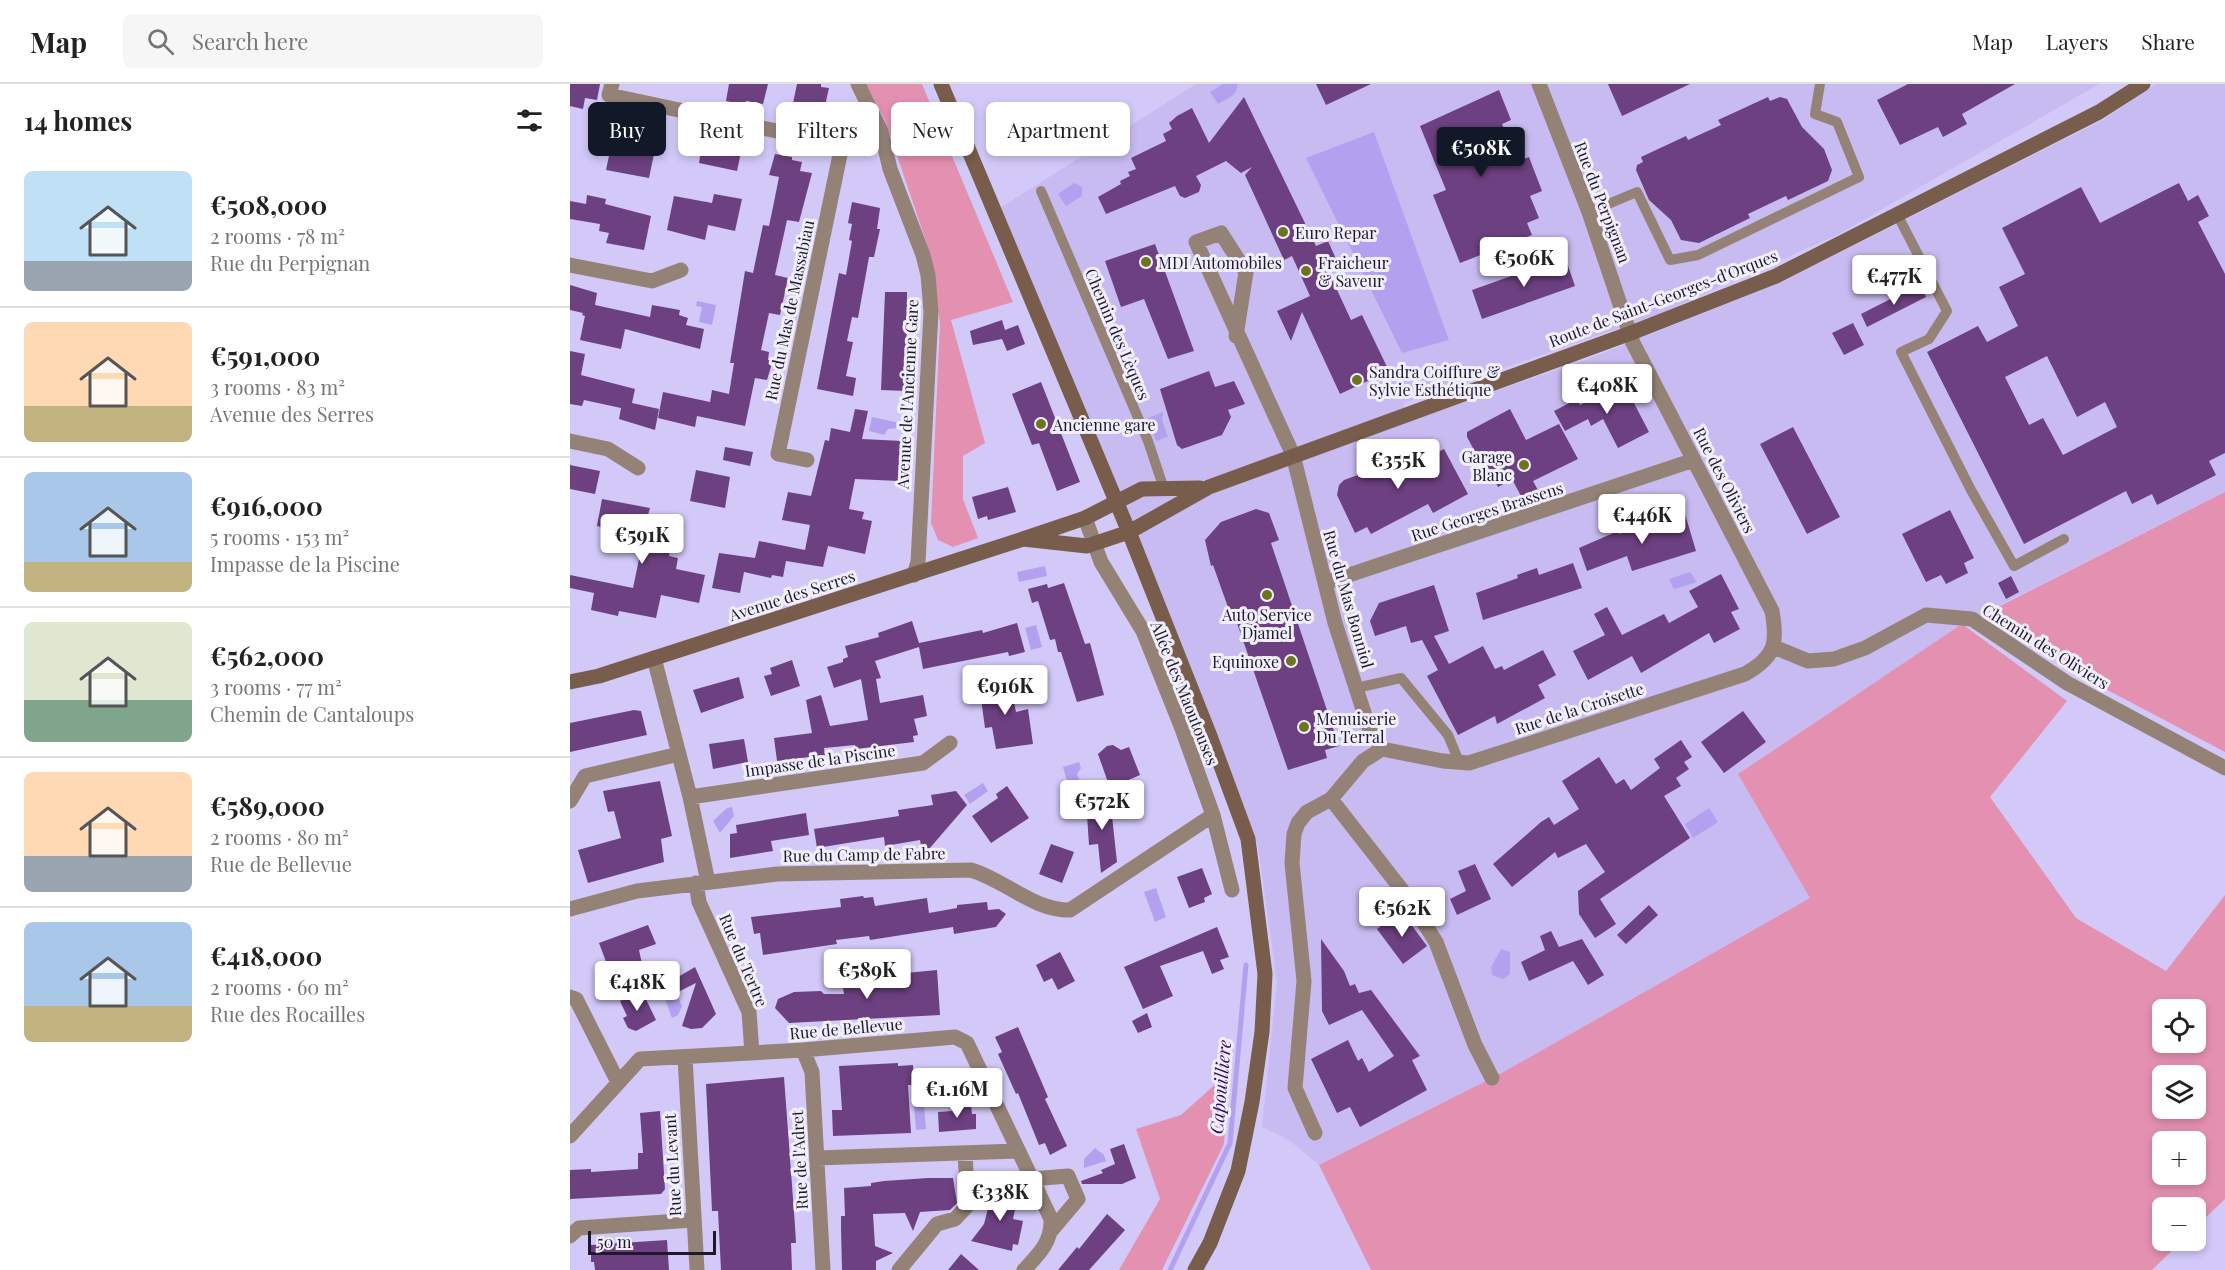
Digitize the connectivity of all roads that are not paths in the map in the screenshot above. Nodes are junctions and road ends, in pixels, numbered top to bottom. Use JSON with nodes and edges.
{"nodes":[{"id":1,"x":858,"y":84,"type":"edge"},
{"id":2,"x":941,"y":84,"type":"edge"},
{"id":3,"x":1539,"y":84,"type":"edge"},
{"id":4,"x":1820,"y":84,"type":"edge"},
{"id":5,"x":2143,"y":84,"type":"edge"},
{"id":6,"x":610,"y":90,"type":"edge"},
{"id":7,"x":776,"y":129,"type":"edge"},
{"id":8,"x":881,"y":131,"type":"joint"},
{"id":9,"x":840,"y":156,"type":"edge"},
{"id":10,"x":1041,"y":191,"type":"dead end"},
{"id":11,"x":1589,"y":212,"type":"junction"},
{"id":12,"x":1898,"y":214,"type":"junction"},
{"id":13,"x":570,"y":264,"type":"edge"},
{"id":14,"x":681,"y":270,"type":"dead end"},
{"id":15,"x":1631,"y":333,"type":"junction"},
{"id":16,"x":1236,"y":336,"type":"junction"},
{"id":17,"x":570,"y":441,"type":"edge"},
{"id":18,"x":1293,"y":456,"type":"junction"},
{"id":19,"x":807,"y":460,"type":"dead end"},
{"id":20,"x":1694,"y":460,"type":"junction"},
{"id":21,"x":638,"y":468,"type":"dead end"},
{"id":22,"x":1209,"y":487,"type":"junction"},
{"id":23,"x":1164,"y":489,"type":"junction"},
{"id":24,"x":1116,"y":502,"type":"junction"},
{"id":25,"x":1085,"y":518,"type":"junction"},
{"id":26,"x":1129,"y":532,"type":"junction"},
{"id":27,"x":1023,"y":539,"type":"junction"},
{"id":28,"x":2064,"y":539,"type":"dead end"},
{"id":29,"x":1095,"y":544,"type":"junction"},
{"id":30,"x":914,"y":575,"type":"junction"},
{"id":31,"x":1325,"y":584,"type":"junction"},
{"id":32,"x":1774,"y":647,"type":"junction"},
{"id":33,"x":654,"y":658,"type":"junction"},
{"id":34,"x":570,"y":682,"type":"edge"},
{"id":35,"x":1356,"y":688,"type":"junction"},
{"id":36,"x":950,"y":743,"type":"dead end"},
{"id":37,"x":1382,"y":749,"type":"junction"},
{"id":38,"x":679,"y":754,"type":"junction"},
{"id":39,"x":1460,"y":764,"type":"junction"},
{"id":40,"x":2225,"y":768,"type":"edge"},
{"id":41,"x":690,"y":797,"type":"junction"},
{"id":42,"x":1330,"y":799,"type":"junction"},
{"id":43,"x":570,"y":801,"type":"edge"},
{"id":44,"x":1213,"y":815,"type":"junction"},
{"id":45,"x":702,"y":883,"type":"junction"},
{"id":46,"x":1232,"y":890,"type":"dead end"},
{"id":47,"x":570,"y":909,"type":"edge"},
{"id":48,"x":570,"y":997,"type":"edge"},
{"id":49,"x":803,"y":1050,"type":"junction"},
{"id":50,"x":752,"y":1053,"type":"junction"},
{"id":51,"x":684,"y":1057,"type":"junction"},
{"id":52,"x":1492,"y":1078,"type":"dead end"},
{"id":53,"x":618,"y":1082,"type":"junction"},
{"id":54,"x":1315,"y":1133,"type":"dead end"},
{"id":55,"x":570,"y":1136,"type":"edge"},
{"id":56,"x":1017,"y":1151,"type":"junction"},
{"id":57,"x":965,"y":1154,"type":"junction"},
{"id":58,"x":817,"y":1158,"type":"junction"},
{"id":59,"x":1032,"y":1179,"type":"junction"},
{"id":60,"x":693,"y":1220,"type":"junction"},
{"id":61,"x":1051,"y":1231,"type":"junction"},
{"id":62,"x":570,"y":1236,"type":"edge"},
{"id":63,"x":697,"y":1270,"type":"edge"},
{"id":64,"x":823,"y":1270,"type":"edge"},
{"id":65,"x":899,"y":1270,"type":"edge"},
{"id":66,"x":1024,"y":1270,"type":"edge"},
{"id":67,"x":1195,"y":1270,"type":"edge"}],
"edges":[{"from":1,"to":8,"type":"street","name":"Avenue de l'Ancienne Gare"},
{"from":2,"to":24,"type":"street"},
{"from":3,"to":11,"type":"street","name":"Rue du Perpignan"},
{"from":4,"to":11,"type":"lane"},
{"from":5,"to":12,"type":"street","name":"Route de Saint-Georges-d'Orques"},
{"from":6,"to":7,"type":"street"},
{"from":8,"to":30,"type":"street","name":"Avenue de l'Ancienne Gare"},
{"from":9,"to":19,"type":"street","name":"Rue du Mas de Massabiau"},
{"from":10,"to":23,"type":"lane","name":"Chemin des Lèques"},
{"from":11,"to":15,"type":"street","name":"Rue du Perpignan"},
{"from":12,"to":15,"type":"street","name":"Route de Saint-Georges-d'Orques"},
{"from":12,"to":28,"type":"lane"},
{"from":13,"to":14,"type":"street"},
{"from":15,"to":18,"type":"street","name":"Route de Saint-Georges-d'Orques"},
{"from":15,"to":20,"type":"street","name":"Rue des Oliviers"},
{"from":16,"to":16,"type":"street","name":"Rue du Mas Bonniol"},
{"from":16,"to":18,"type":"street","name":"Rue du Mas Bonniol"},
{"from":17,"to":21,"type":"street"},
{"from":18,"to":22,"type":"street","name":"Route de Saint-Georges-d'Orques"},
{"from":18,"to":31,"type":"street","name":"Rue du Mas Bonniol"},
{"from":20,"to":31,"type":"street","name":"Rue Georges Brassens"},
{"from":20,"to":32,"type":"street","name":"Rue des Oliviers"},
{"from":22,"to":23,"type":"street","name":"Route de Saint-Georges-d'Orques"},
{"from":22,"to":26,"type":"street","name":"Route de Saint-Georges-d'Orques"},
{"from":23,"to":24,"type":"street","name":"Route de Saint-Georges-d'Orques"},
{"from":24,"to":25,"type":"street","name":"Avenue des Serres"},
{"from":24,"to":26,"type":"street"},
{"from":25,"to":27,"type":"street","name":"Avenue des Serres"},
{"from":25,"to":29,"type":"street","name":"Allée des Maoutouses"},
{"from":26,"to":29,"type":"street","name":"Avenue des Serres"},
{"from":26,"to":67,"type":"street"},
{"from":27,"to":29,"type":"street","name":"Avenue des Serres"},
{"from":27,"to":30,"type":"street","name":"Avenue des Serres"},
{"from":29,"to":44,"type":"street","name":"Allée des Maoutouses"},
{"from":30,"to":33,"type":"street","name":"Avenue des Serres"},
{"from":31,"to":35,"type":"street","name":"Rue du Mas Bonniol"},
{"from":32,"to":39,"type":"street","name":"Rue de la Croisette"},
{"from":32,"to":40,"type":"street","name":"Chemin des Oliviers"},
{"from":33,"to":34,"type":"street","name":"Avenue des Serres"},
{"from":33,"to":38,"type":"street"},
{"from":35,"to":37,"type":"street","name":"Rue du Mas Bonniol"},
{"from":35,"to":39,"type":"lane"},
{"from":36,"to":41,"type":"street","name":"Impasse de la Piscine"},
{"from":37,"to":39,"type":"street","name":"Rue de la Croisette"},
{"from":37,"to":42,"type":"street"},
{"from":38,"to":41,"type":"street"},
{"from":38,"to":43,"type":"street"},
{"from":41,"to":45,"type":"street"},
{"from":42,"to":52,"type":"street"},
{"from":42,"to":54,"type":"street"},
{"from":44,"to":45,"type":"street","name":"Rue du Camp de Fabre"},
{"from":44,"to":46,"type":"street","name":"Allée des Maoutouses"},
{"from":45,"to":47,"type":"street","name":"Rue du Camp de Fabre"},
{"from":45,"to":50,"type":"street","name":"Rue du Tertre"},
{"from":48,"to":53,"type":"street"},
{"from":49,"to":50,"type":"street","name":"Rue de Bellevue"},
{"from":49,"to":56,"type":"street","name":"Rue de Bellevue"},
{"from":49,"to":58,"type":"street","name":"Rue de l'Adret"},
{"from":50,"to":51,"type":"street","name":"Rue de Bellevue"},
{"from":51,"to":53,"type":"street","name":"Rue de Bellevue"},
{"from":51,"to":60,"type":"street","name":"Rue du Levant"},
{"from":53,"to":55,"type":"street","name":"Rue de Bellevue"},
{"from":56,"to":57,"type":"street"},
{"from":56,"to":59,"type":"street","name":"Rue de Bellevue"},
{"from":57,"to":58,"type":"street"},
{"from":57,"to":65,"type":"street"},
{"from":58,"to":64,"type":"street","name":"Rue de l'Adret"},
{"from":59,"to":61,"type":"street","name":"Rue de Bellevue"},
{"from":59,"to":61,"type":"street"},
{"from":60,"to":62,"type":"street"},
{"from":60,"to":63,"type":"street","name":"Rue du Levant"},
{"from":61,"to":66,"type":"street"}]}
